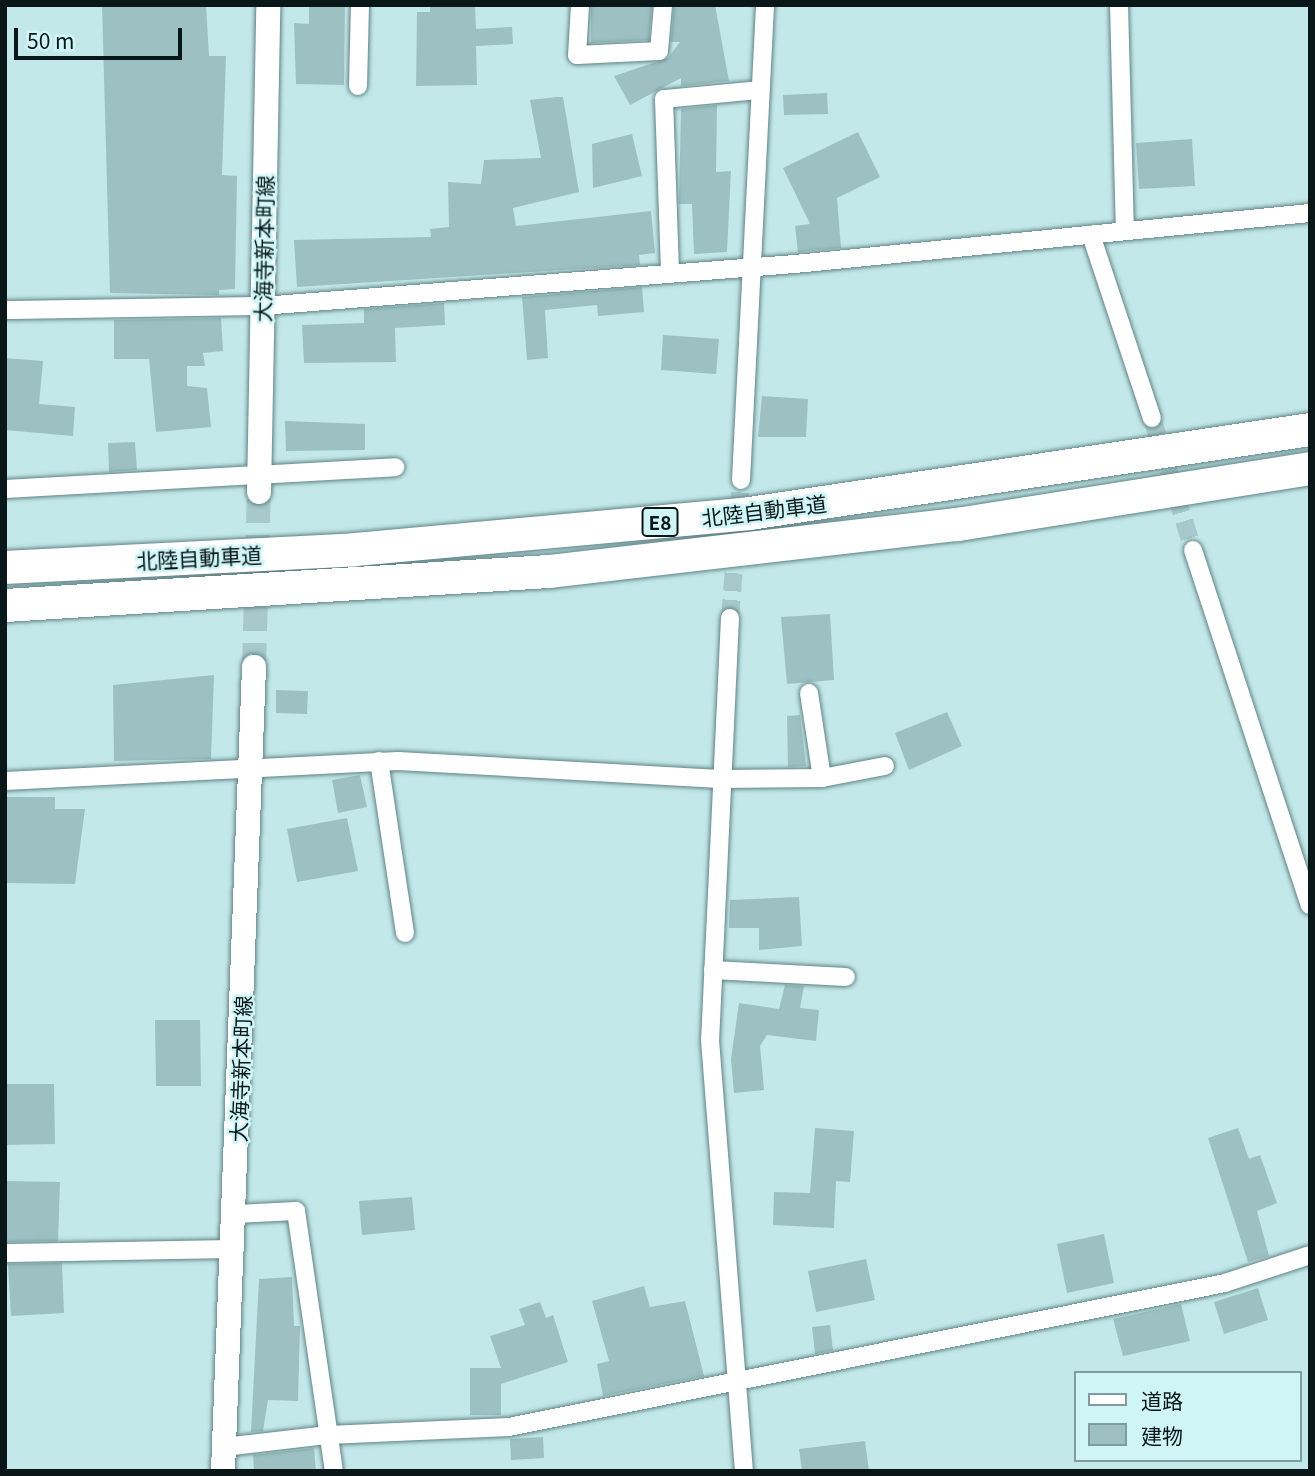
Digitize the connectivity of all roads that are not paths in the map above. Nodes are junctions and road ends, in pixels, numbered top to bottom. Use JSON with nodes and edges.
{"nodes":[{"id":1,"x":268,"y":5,"type":"edge"},
{"id":2,"x":360,"y":5,"type":"edge"},
{"id":3,"x":580,"y":5,"type":"edge"},
{"id":4,"x":663,"y":5,"type":"edge"},
{"id":5,"x":765,"y":5,"type":"edge"},
{"id":6,"x":1119,"y":5,"type":"edge"},
{"id":7,"x":358,"y":86,"type":"dead end"},
{"id":8,"x":760,"y":90,"type":"junction"},
{"id":9,"x":1310,"y":213,"type":"edge"},
{"id":10,"x":1125,"y":232,"type":"junction"},
{"id":11,"x":1091,"y":235,"type":"junction"},
{"id":12,"x":749,"y":264,"type":"junction"},
{"id":13,"x":670,"y":271,"type":"junction"},
{"id":14,"x":262,"y":306,"type":"junction"},
{"id":15,"x":5,"y":310,"type":"edge"},
{"id":16,"x":1152,"y":418,"type":"tunnel mouth"},
{"id":17,"x":1310,"y":429,"type":"edge"},
{"id":18,"x":395,"y":467,"type":"dead end"},
{"id":19,"x":1310,"y":468,"type":"edge"},
{"id":20,"x":741,"y":480,"type":"tunnel mouth"},
{"id":21,"x":259,"y":485,"type":"junction"},
{"id":22,"x":5,"y":489,"type":"edge"},
{"id":23,"x":1193,"y":550,"type":"tunnel mouth"},
{"id":24,"x":5,"y":567,"type":"edge"},
{"id":25,"x":5,"y":605,"type":"edge"},
{"id":26,"x":730,"y":618,"type":"tunnel mouth"},
{"id":27,"x":254,"y":667,"type":"tunnel mouth"},
{"id":28,"x":809,"y":693,"type":"dead end"},
{"id":29,"x":379,"y":761,"type":"junction"},
{"id":30,"x":885,"y":766,"type":"dead end"},
{"id":31,"x":248,"y":772,"type":"junction"},
{"id":32,"x":822,"y":778,"type":"junction"},
{"id":33,"x":719,"y":779,"type":"junction"},
{"id":34,"x":5,"y":781,"type":"edge"},
{"id":35,"x":1310,"y":905,"type":"edge"},
{"id":36,"x":405,"y":933,"type":"dead end"},
{"id":37,"x":713,"y":970,"type":"junction"},
{"id":38,"x":846,"y":977,"type":"dead end"},
{"id":39,"x":236,"y":1214,"type":"junction"},
{"id":40,"x":235,"y":1249,"type":"junction"},
{"id":41,"x":5,"y":1253,"type":"edge"},
{"id":42,"x":1310,"y":1255,"type":"edge"},
{"id":43,"x":736,"y":1382,"type":"junction"},
{"id":44,"x":328,"y":1435,"type":"junction"},
{"id":45,"x":224,"y":1459,"type":"edge"},
{"id":46,"x":334,"y":1471,"type":"edge"},
{"id":47,"x":744,"y":1471,"type":"edge"}],
"edges":[{"from":1,"to":14,"type":"main road","name":"大海寺新本町線"},
{"from":2,"to":7,"type":"street"},
{"from":3,"to":4,"type":"street"},
{"from":5,"to":8,"type":"street"},
{"from":6,"to":10,"type":"street"},
{"from":8,"to":12,"type":"street"},
{"from":8,"to":13,"type":"street"},
{"from":9,"to":10,"type":"street"},
{"from":10,"to":11,"type":"street"},
{"from":11,"to":12,"type":"street"},
{"from":11,"to":16,"type":"street"},
{"from":12,"to":13,"type":"street"},
{"from":12,"to":20,"type":"street"},
{"from":13,"to":14,"type":"street"},
{"from":14,"to":15,"type":"street"},
{"from":14,"to":21,"type":"main road","name":"大海寺新本町線"},
{"from":17,"to":24,"type":"highway","name":"北陸自動車道","number":"E8"},
{"from":18,"to":21,"type":"street"},
{"from":19,"to":25,"type":"highway","name":"北陸自動車道","number":"E8"},
{"from":21,"to":22,"type":"street"},
{"from":23,"to":35,"type":"street"},
{"from":26,"to":33,"type":"street"},
{"from":27,"to":31,"type":"main road","name":"大海寺新本町線"},
{"from":28,"to":32,"type":"street"},
{"from":29,"to":31,"type":"street"},
{"from":29,"to":33,"type":"street"},
{"from":29,"to":36,"type":"street"},
{"from":30,"to":32,"type":"street"},
{"from":31,"to":34,"type":"street"},
{"from":31,"to":39,"type":"main road","name":"大海寺新本町線"},
{"from":32,"to":33,"type":"street"},
{"from":33,"to":37,"type":"street"},
{"from":37,"to":38,"type":"street"},
{"from":37,"to":43,"type":"street"},
{"from":39,"to":40,"type":"main road","name":"大海寺新本町線"},
{"from":39,"to":44,"type":"street"},
{"from":40,"to":41,"type":"street"},
{"from":40,"to":45,"type":"main road","name":"大海寺新本町線"},
{"from":42,"to":43,"type":"street"},
{"from":43,"to":44,"type":"street"},
{"from":43,"to":47,"type":"street"},
{"from":44,"to":45,"type":"street"},
{"from":44,"to":46,"type":"street"}]}
